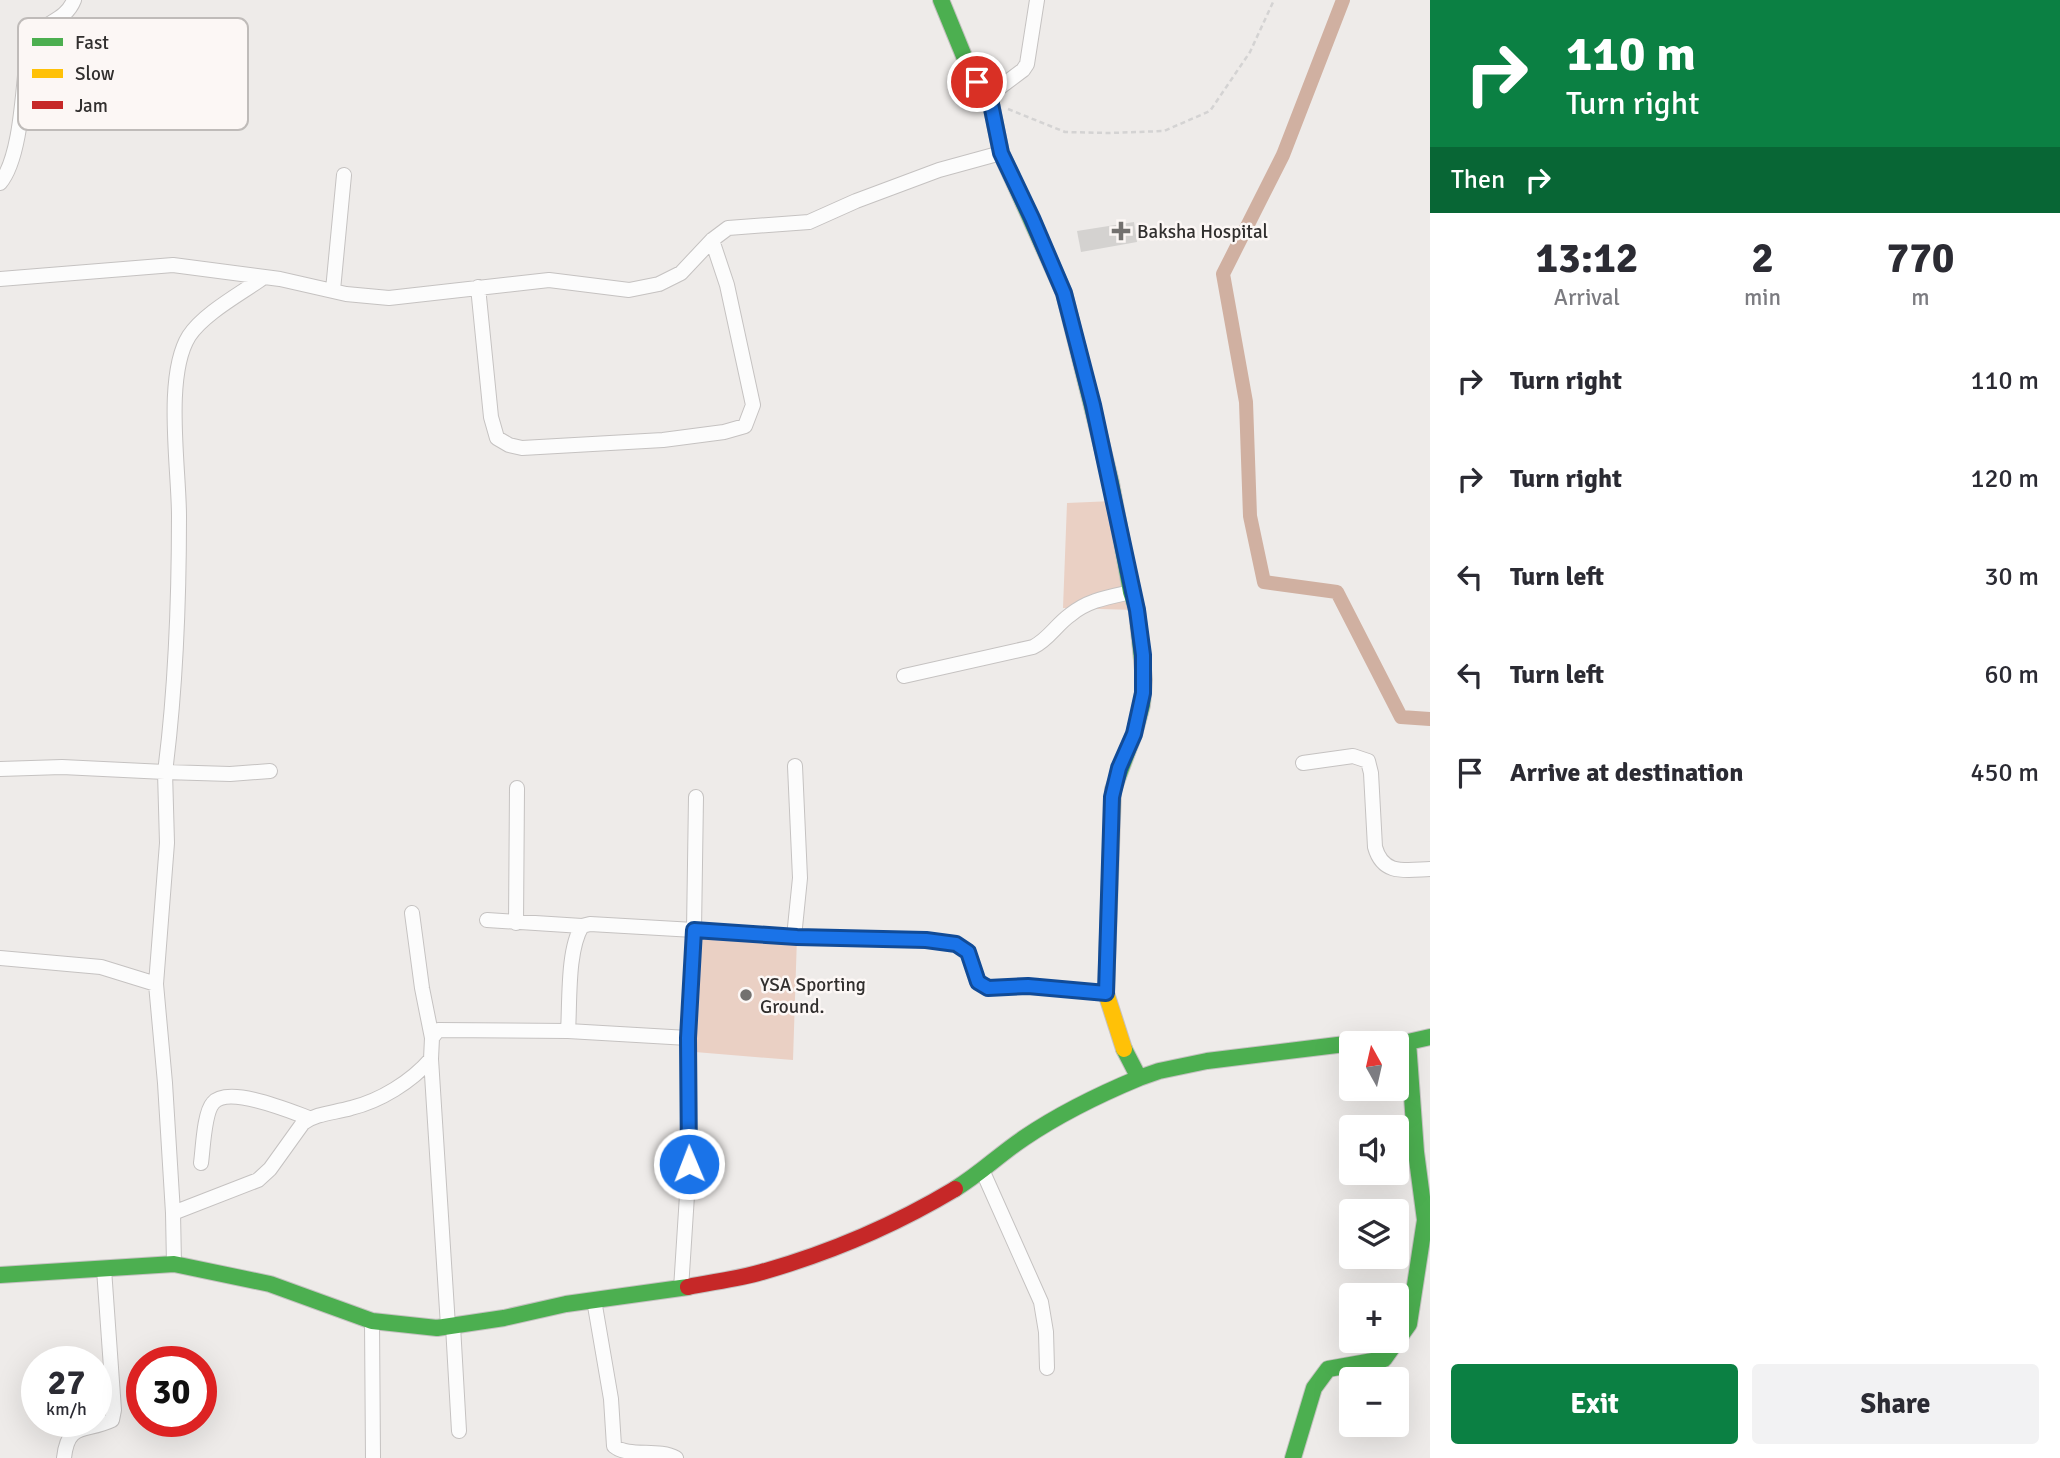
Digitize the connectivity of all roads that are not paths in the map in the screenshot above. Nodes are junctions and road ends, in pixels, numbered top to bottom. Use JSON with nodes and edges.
{"nodes":[{"id":1,"x":74,"y":0,"type":"edge"},
{"id":2,"x":941,"y":0,"type":"edge"},
{"id":3,"x":1037,"y":0,"type":"edge"},
{"id":4,"x":59,"y":18,"type":"edge"},
{"id":5,"x":989,"y":101,"type":"junction"},
{"id":6,"x":18,"y":129,"type":"edge"},
{"id":7,"x":1001,"y":153,"type":"junction"},
{"id":8,"x":344,"y":175,"type":"dead end"},
{"id":9,"x":0,"y":183,"type":"edge"},
{"id":10,"x":712,"y":240,"type":"junction"},
{"id":11,"x":264,"y":277,"type":"junction"},
{"id":12,"x":0,"y":279,"type":"edge"},
{"id":13,"x":478,"y":288,"type":"junction"},
{"id":14,"x":333,"y":290,"type":"junction"},
{"id":15,"x":1131,"y":592,"type":"junction"},
{"id":16,"x":904,"y":676,"type":"dead end"},
{"id":17,"x":1303,"y":763,"type":"dead end"},
{"id":18,"x":795,"y":766,"type":"dead end"},
{"id":19,"x":0,"y":769,"type":"edge"},
{"id":20,"x":270,"y":771,"type":"dead end"},
{"id":21,"x":172,"y":772,"type":"junction"},
{"id":22,"x":517,"y":788,"type":"dead end"},
{"id":23,"x":696,"y":797,"type":"dead end"},
{"id":24,"x":1430,"y":869,"type":"edge"},
{"id":25,"x":412,"y":913,"type":"dead end"},
{"id":26,"x":487,"y":920,"type":"dead end"},
{"id":27,"x":516,"y":923,"type":"junction"},
{"id":28,"x":582,"y":926,"type":"junction"},
{"id":29,"x":694,"y":930,"type":"junction"},
{"id":30,"x":794,"y":937,"type":"junction"},
{"id":31,"x":0,"y":958,"type":"edge"},
{"id":32,"x":156,"y":984,"type":"junction"},
{"id":33,"x":1106,"y":993,"type":"junction"},
{"id":34,"x":568,"y":1031,"type":"junction"},
{"id":35,"x":1430,"y":1037,"type":"edge"},
{"id":36,"x":432,"y":1038,"type":"junction"},
{"id":37,"x":688,"y":1038,"type":"junction"},
{"id":38,"x":1409,"y":1042,"type":"edge"},
{"id":39,"x":1339,"y":1045,"type":"edge"},
{"id":40,"x":1409,"y":1056,"type":"edge"},
{"id":41,"x":430,"y":1059,"type":"junction"},
{"id":42,"x":1139,"y":1078,"type":"junction"},
{"id":43,"x":309,"y":1118,"type":"junction"},
{"id":44,"x":201,"y":1163,"type":"dead end"},
{"id":45,"x":983,"y":1172,"type":"junction"},
{"id":46,"x":173,"y":1213,"type":"junction"},
{"id":47,"x":174,"y":1264,"type":"junction"},
{"id":48,"x":104,"y":1269,"type":"junction"},
{"id":49,"x":0,"y":1275,"type":"edge"},
{"id":50,"x":681,"y":1289,"type":"junction"},
{"id":51,"x":594,"y":1300,"type":"junction"},
{"id":52,"x":372,"y":1321,"type":"junction"},
{"id":53,"x":451,"y":1326,"type":"junction"},
{"id":54,"x":1047,"y":1368,"type":"dead end"},
{"id":55,"x":459,"y":1431,"type":"dead end"},
{"id":56,"x":64,"y":1458,"type":"edge"},
{"id":57,"x":373,"y":1458,"type":"edge"},
{"id":58,"x":676,"y":1458,"type":"edge"},
{"id":59,"x":1293,"y":1458,"type":"edge"}],
"edges":[{"from":1,"to":4,"type":"street"},
{"from":2,"to":5,"type":"street"},
{"from":3,"to":5,"type":"street"},
{"from":5,"to":7,"type":"street"},
{"from":6,"to":9,"type":"street"},
{"from":7,"to":10,"type":"street"},
{"from":7,"to":15,"type":"street"},
{"from":8,"to":14,"type":"street"},
{"from":10,"to":13,"type":"street"},
{"from":10,"to":13,"type":"street"},
{"from":11,"to":12,"type":"street"},
{"from":11,"to":14,"type":"street"},
{"from":11,"to":21,"type":"street"},
{"from":13,"to":14,"type":"street"},
{"from":15,"to":16,"type":"street"},
{"from":15,"to":33,"type":"street"},
{"from":17,"to":24,"type":"street"},
{"from":18,"to":30,"type":"street"},
{"from":19,"to":21,"type":"street"},
{"from":20,"to":21,"type":"street"},
{"from":21,"to":32,"type":"street"},
{"from":22,"to":27,"type":"street"},
{"from":23,"to":29,"type":"street"},
{"from":25,"to":36,"type":"street"},
{"from":26,"to":27,"type":"street"},
{"from":27,"to":28,"type":"street"},
{"from":28,"to":29,"type":"street"},
{"from":28,"to":34,"type":"street"},
{"from":29,"to":30,"type":"street"},
{"from":29,"to":37,"type":"street"},
{"from":30,"to":33,"type":"street"},
{"from":31,"to":32,"type":"street"},
{"from":32,"to":46,"type":"street"},
{"from":33,"to":42,"type":"street"},
{"from":34,"to":36,"type":"street"},
{"from":34,"to":37,"type":"street"},
{"from":35,"to":38,"type":"street"},
{"from":36,"to":41,"type":"street"},
{"from":37,"to":50,"type":"street"},
{"from":39,"to":42,"type":"street"},
{"from":40,"to":59,"type":"street"},
{"from":41,"to":43,"type":"street"},
{"from":41,"to":53,"type":"street"},
{"from":42,"to":45,"type":"street"},
{"from":43,"to":44,"type":"street"},
{"from":43,"to":46,"type":"street"},
{"from":45,"to":50,"type":"street"},
{"from":45,"to":54,"type":"street"},
{"from":46,"to":47,"type":"street"},
{"from":47,"to":48,"type":"street"},
{"from":47,"to":52,"type":"street"},
{"from":48,"to":49,"type":"street"},
{"from":48,"to":56,"type":"street"},
{"from":50,"to":51,"type":"street"},
{"from":51,"to":53,"type":"street"},
{"from":51,"to":58,"type":"street"},
{"from":52,"to":53,"type":"street"},
{"from":52,"to":57,"type":"street"},
{"from":53,"to":55,"type":"street"}]}
